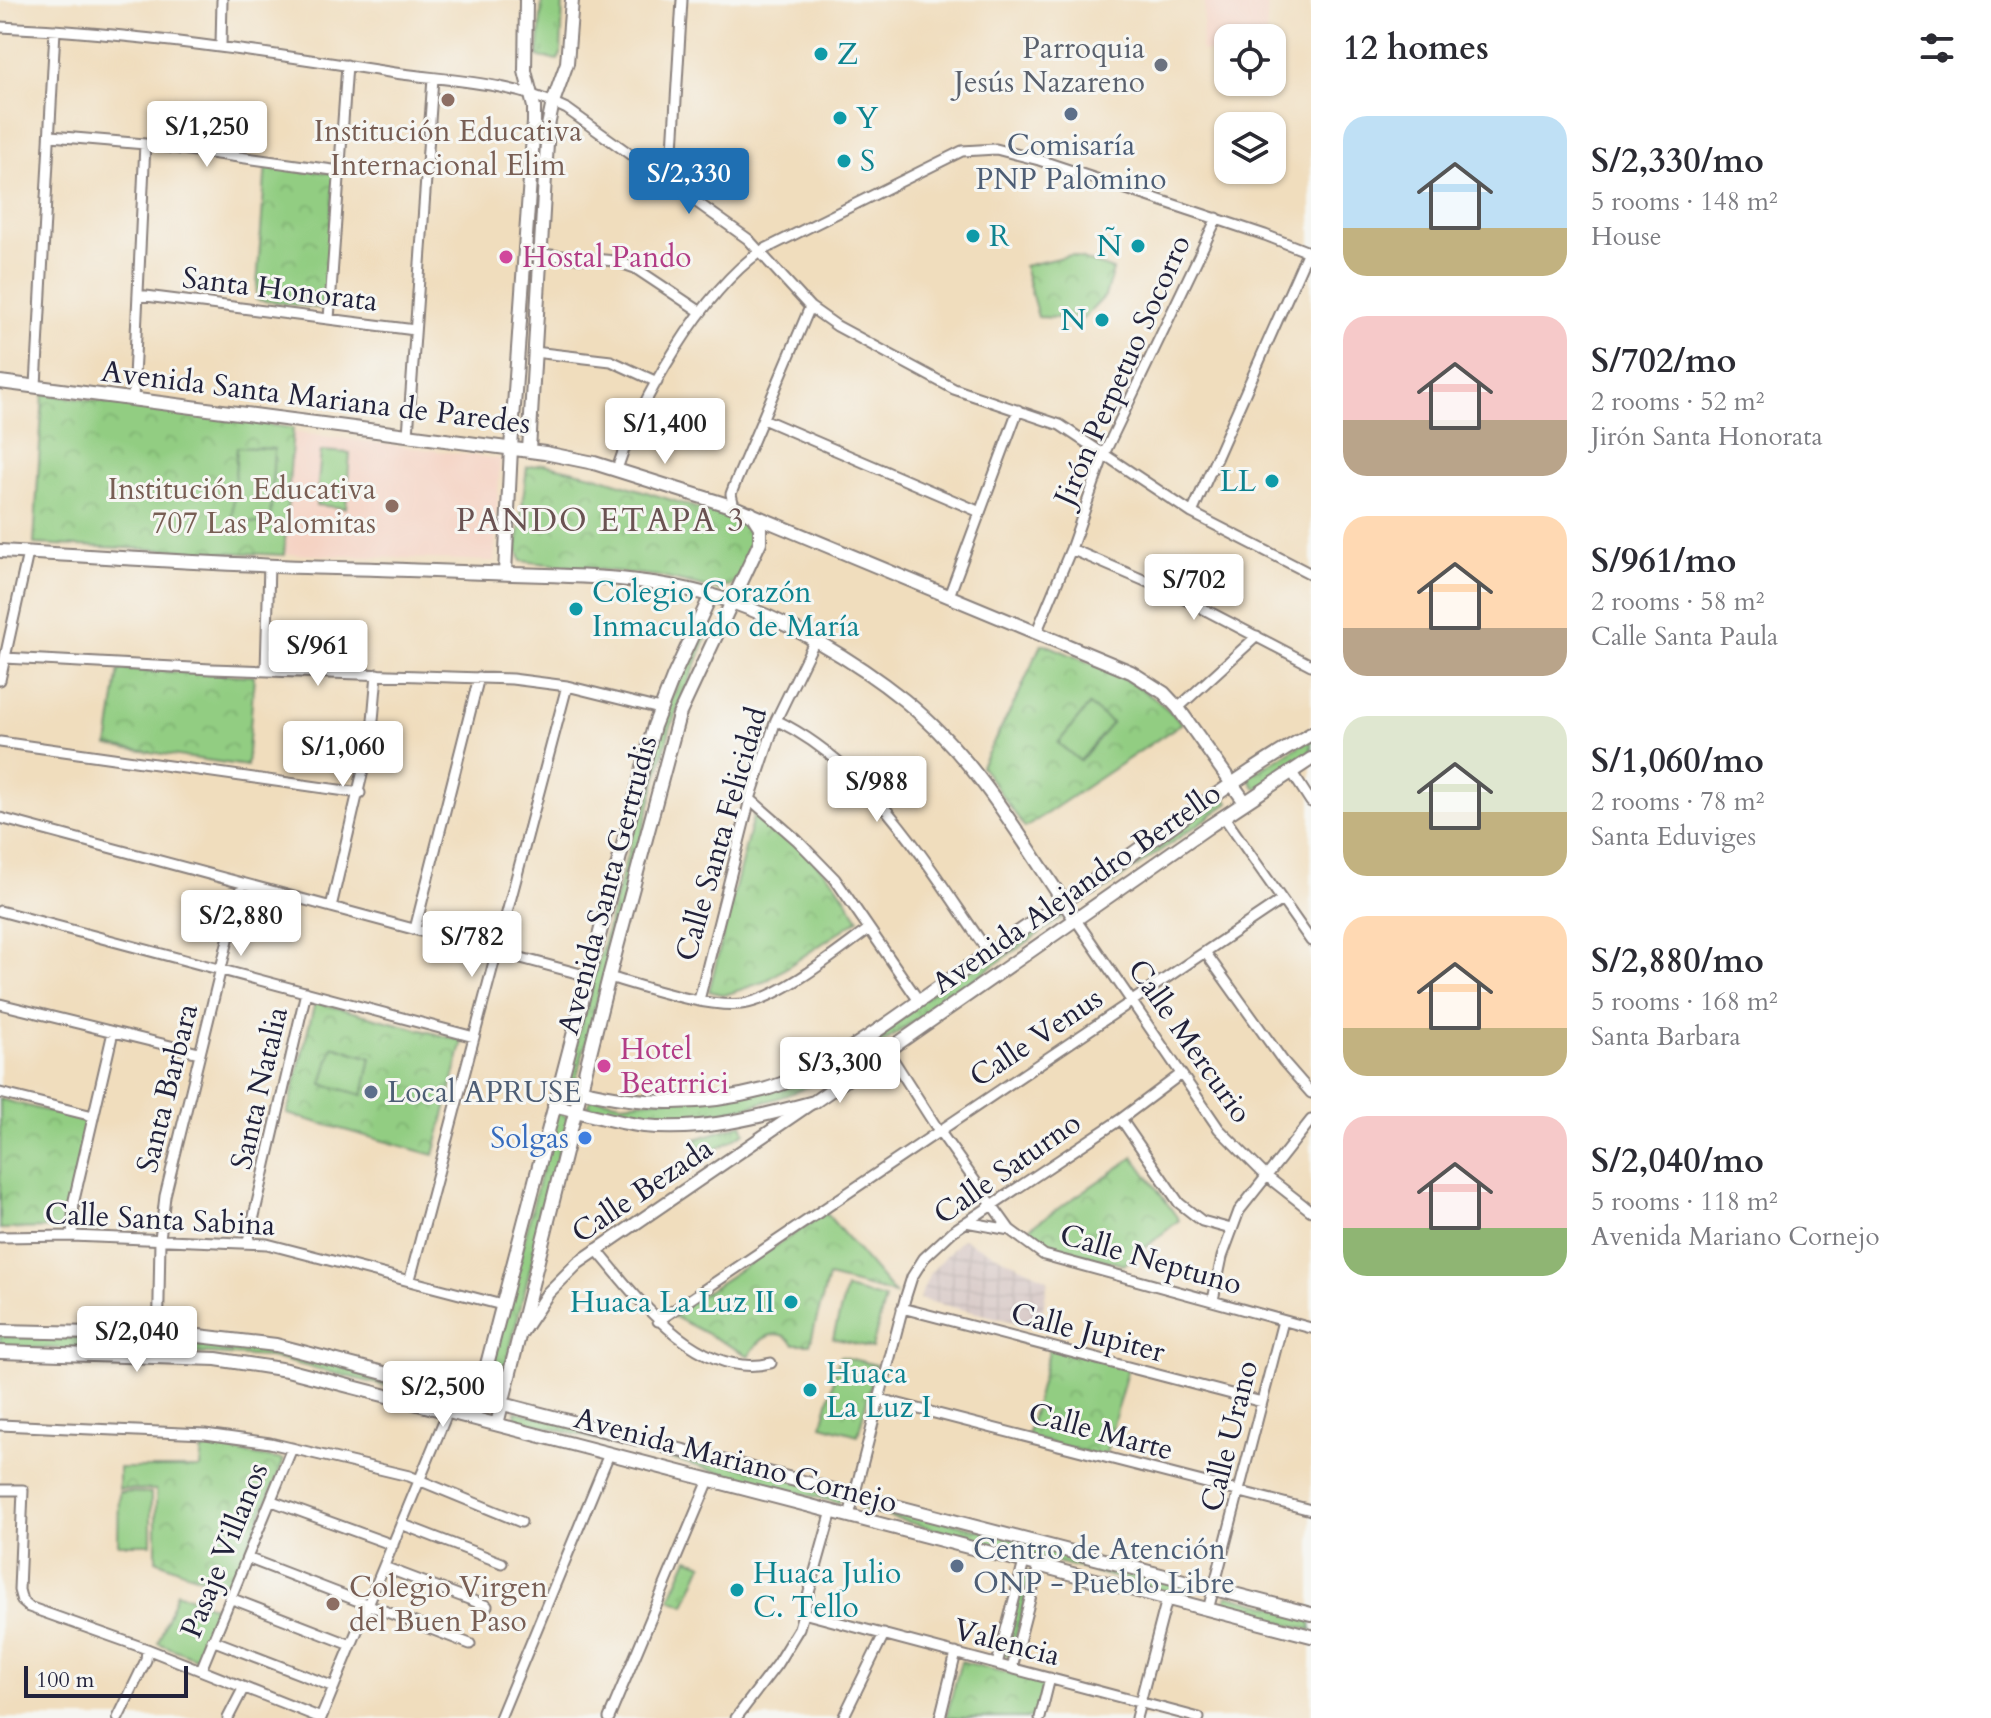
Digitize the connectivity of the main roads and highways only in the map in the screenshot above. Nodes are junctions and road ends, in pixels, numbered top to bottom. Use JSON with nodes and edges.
{"nodes":[{"id":1,"x":526,"y":0,"type":"edge"},
{"id":2,"x":572,"y":0,"type":"edge"},
{"id":3,"x":0,"y":382,"type":"edge"},
{"id":4,"x":511,"y":448,"type":"junction"},
{"id":5,"x":529,"y":450,"type":"junction"},
{"id":6,"x":751,"y":513,"type":"junction"},
{"id":7,"x":0,"y":551,"type":"edge"},
{"id":8,"x":505,"y":573,"type":"junction"},
{"id":9,"x":711,"y":595,"type":"junction"},
{"id":10,"x":732,"y":602,"type":"junction"},
{"id":11,"x":1311,"y":734,"type":"edge"},
{"id":12,"x":1311,"y":759,"type":"edge"},
{"id":13,"x":1232,"y":783,"type":"junction"},
{"id":14,"x":1245,"y":802,"type":"junction"},
{"id":15,"x":1064,"y":902,"type":"junction"},
{"id":16,"x":1076,"y":920,"type":"junction"},
{"id":17,"x":559,"y":1085,"type":"junction"},
{"id":18,"x":581,"y":1091,"type":"junction"},
{"id":19,"x":554,"y":1105,"type":"junction"},
{"id":20,"x":576,"y":1111,"type":"junction"},
{"id":21,"x":0,"y":1331,"type":"edge"},
{"id":22,"x":0,"y":1352,"type":"edge"},
{"id":23,"x":478,"y":1397,"type":"junction"},
{"id":24,"x":502,"y":1404,"type":"junction"},
{"id":25,"x":473,"y":1418,"type":"junction"},
{"id":26,"x":497,"y":1424,"type":"junction"},
{"id":27,"x":1311,"y":1614,"type":"edge"},
{"id":28,"x":1311,"y":1636,"type":"edge"}],
"edges":[{"from":1,"to":4,"type":"main road"},
{"from":2,"to":5,"type":"main road"},
{"from":3,"to":4,"type":"main road","name":"Avenida Santa Mariana de Paredes"},
{"from":4,"to":5,"type":"main road","name":"Avenida Santa Mariana de Paredes"},
{"from":4,"to":8,"type":"main road"},
{"from":5,"to":6,"type":"main road","name":"Avenida Santa Mariana de Paredes"},
{"from":6,"to":10,"type":"main road","name":"Avenida Santa Gertrudis"},
{"from":6,"to":13,"type":"main road","name":"Avenida Santa Mariana de Paredes"},
{"from":7,"to":8,"type":"main road"},
{"from":8,"to":9,"type":"main road"},
{"from":9,"to":10,"type":"main road"},
{"from":9,"to":17,"type":"main road","name":"Avenida Santa Gertrudis"},
{"from":10,"to":15,"type":"main road"},
{"from":10,"to":18,"type":"main road","name":"Avenida Santa Gertrudis"},
{"from":11,"to":13,"type":"main road","name":"Avenida Alejandro Bertello"},
{"from":12,"to":14,"type":"main road","name":"Avenida Alejandro Bertello"},
{"from":13,"to":14,"type":"main road","name":"Avenida Santa Mariana de Paredes"},
{"from":13,"to":15,"type":"main road","name":"Avenida Alejandro Bertello"},
{"from":14,"to":16,"type":"main road","name":"Avenida Alejandro Bertello"},
{"from":15,"to":16,"type":"main road"},
{"from":15,"to":18,"type":"main road","name":"Avenida Alejandro Bertello"},
{"from":16,"to":20,"type":"main road","name":"Avenida Alejandro Bertello"},
{"from":17,"to":18,"type":"main road","name":"Avenida Alejandro Bertello"},
{"from":17,"to":19,"type":"main road","name":"Avenida Santa Gertrudis"},
{"from":18,"to":20,"type":"main road","name":"Avenida Santa Gertrudis"},
{"from":19,"to":20,"type":"main road","name":"Avenida Alejandro Bertello"},
{"from":19,"to":23,"type":"main road","name":"Avenida Santa Gertrudis"},
{"from":20,"to":24,"type":"main road","name":"Avenida Santa Gertrudis"},
{"from":21,"to":23,"type":"main road","name":"Avenida Mariano Cornejo"},
{"from":22,"to":25,"type":"main road","name":"Avenida Mariano Cornejo"},
{"from":23,"to":24,"type":"main road","name":"Avenida Mariano Cornejo"},
{"from":23,"to":25,"type":"main road","name":"Avenida Santa Gertrudis"},
{"from":24,"to":26,"type":"main road","name":"Avenida Santa Gertrudis"},
{"from":24,"to":27,"type":"main road","name":"Avenida Mariano Cornejo"},
{"from":25,"to":26,"type":"main road","name":"Avenida Mariano Cornejo"},
{"from":26,"to":28,"type":"main road","name":"Avenida Mariano Cornejo"}]}
